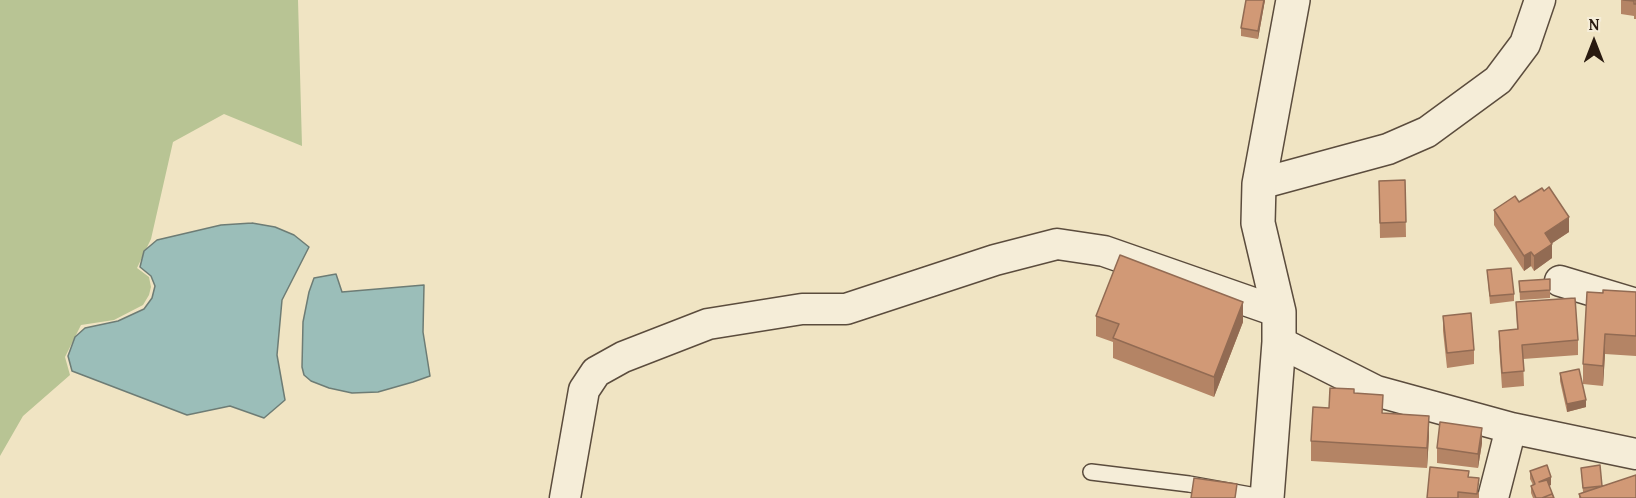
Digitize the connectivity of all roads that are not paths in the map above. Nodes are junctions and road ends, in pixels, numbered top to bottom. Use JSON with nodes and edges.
{"nodes":[{"id":1,"x":1293,"y":0,"type":"edge"},
{"id":2,"x":1540,"y":0,"type":"edge"},
{"id":3,"x":1259,"y":184,"type":"junction"},
{"id":4,"x":1560,"y":282,"type":"dead end"},
{"id":5,"x":1636,"y":304,"type":"edge"},
{"id":6,"x":1279,"y":327,"type":"junction"},
{"id":7,"x":1511,"y":428,"type":"junction"},
{"id":8,"x":1636,"y":454,"type":"edge"},
{"id":9,"x":1091,"y":472,"type":"dead end"},
{"id":10,"x":565,"y":498,"type":"edge"},
{"id":11,"x":1267,"y":498,"type":"edge"},
{"id":12,"x":1493,"y":498,"type":"edge"}],
"edges":[{"from":1,"to":3,"type":"street"},
{"from":2,"to":3,"type":"street"},
{"from":3,"to":6,"type":"street"},
{"from":4,"to":5,"type":"street"},
{"from":6,"to":7,"type":"street"},
{"from":6,"to":10,"type":"street"},
{"from":6,"to":11,"type":"street"},
{"from":7,"to":8,"type":"street"},
{"from":7,"to":12,"type":"street"},
{"from":9,"to":11,"type":"lane"}]}
